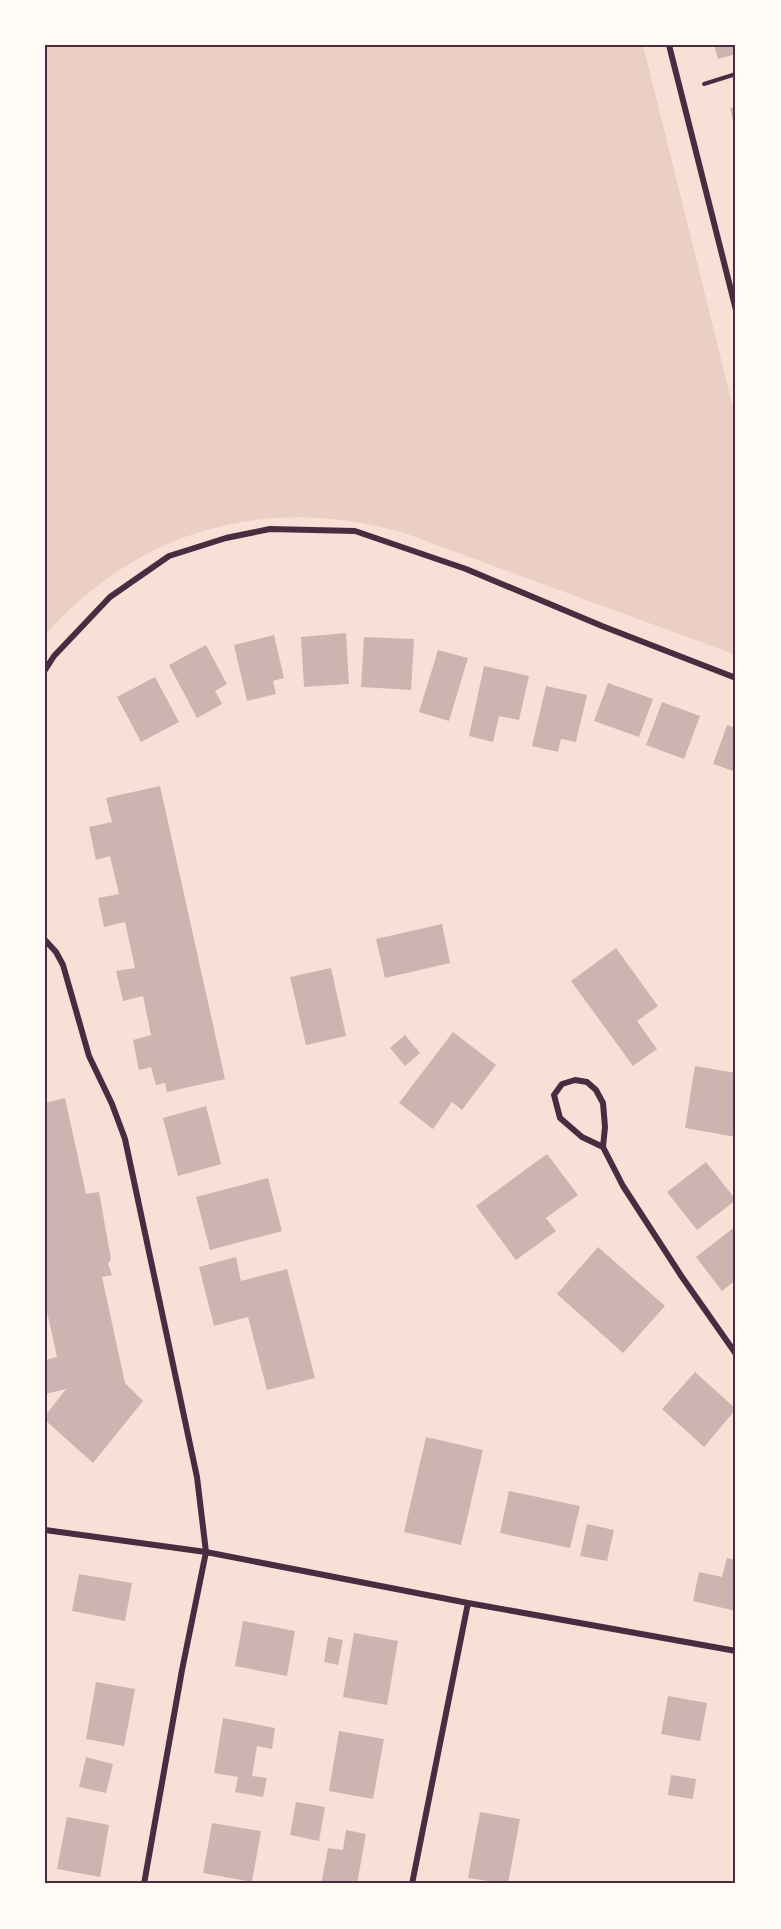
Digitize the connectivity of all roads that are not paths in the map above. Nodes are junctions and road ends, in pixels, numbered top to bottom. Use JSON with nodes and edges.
{"nodes":[{"id":1,"x":669,"y":45,"type":"edge"},
{"id":2,"x":736,"y":310,"type":"edge"},
{"id":3,"x":45,"y":670,"type":"edge"},
{"id":4,"x":736,"y":678,"type":"edge"},
{"id":5,"x":45,"y":940,"type":"edge"},
{"id":6,"x":603,"y":1147,"type":"junction"},
{"id":7,"x":736,"y":1354,"type":"edge"},
{"id":8,"x":45,"y":1530,"type":"edge"},
{"id":9,"x":206,"y":1552,"type":"junction"},
{"id":10,"x":468,"y":1603,"type":"junction"},
{"id":11,"x":736,"y":1651,"type":"edge"},
{"id":12,"x":144,"y":1884,"type":"edge"},
{"id":13,"x":412,"y":1884,"type":"edge"}],
"edges":[{"from":1,"to":2,"type":"street"},
{"from":3,"to":4,"type":"street"},
{"from":5,"to":9,"type":"street"},
{"from":6,"to":6,"type":"street"},
{"from":6,"to":7,"type":"street"},
{"from":8,"to":9,"type":"street"},
{"from":9,"to":10,"type":"street"},
{"from":9,"to":12,"type":"street"},
{"from":10,"to":11,"type":"street"},
{"from":10,"to":13,"type":"street"}]}
